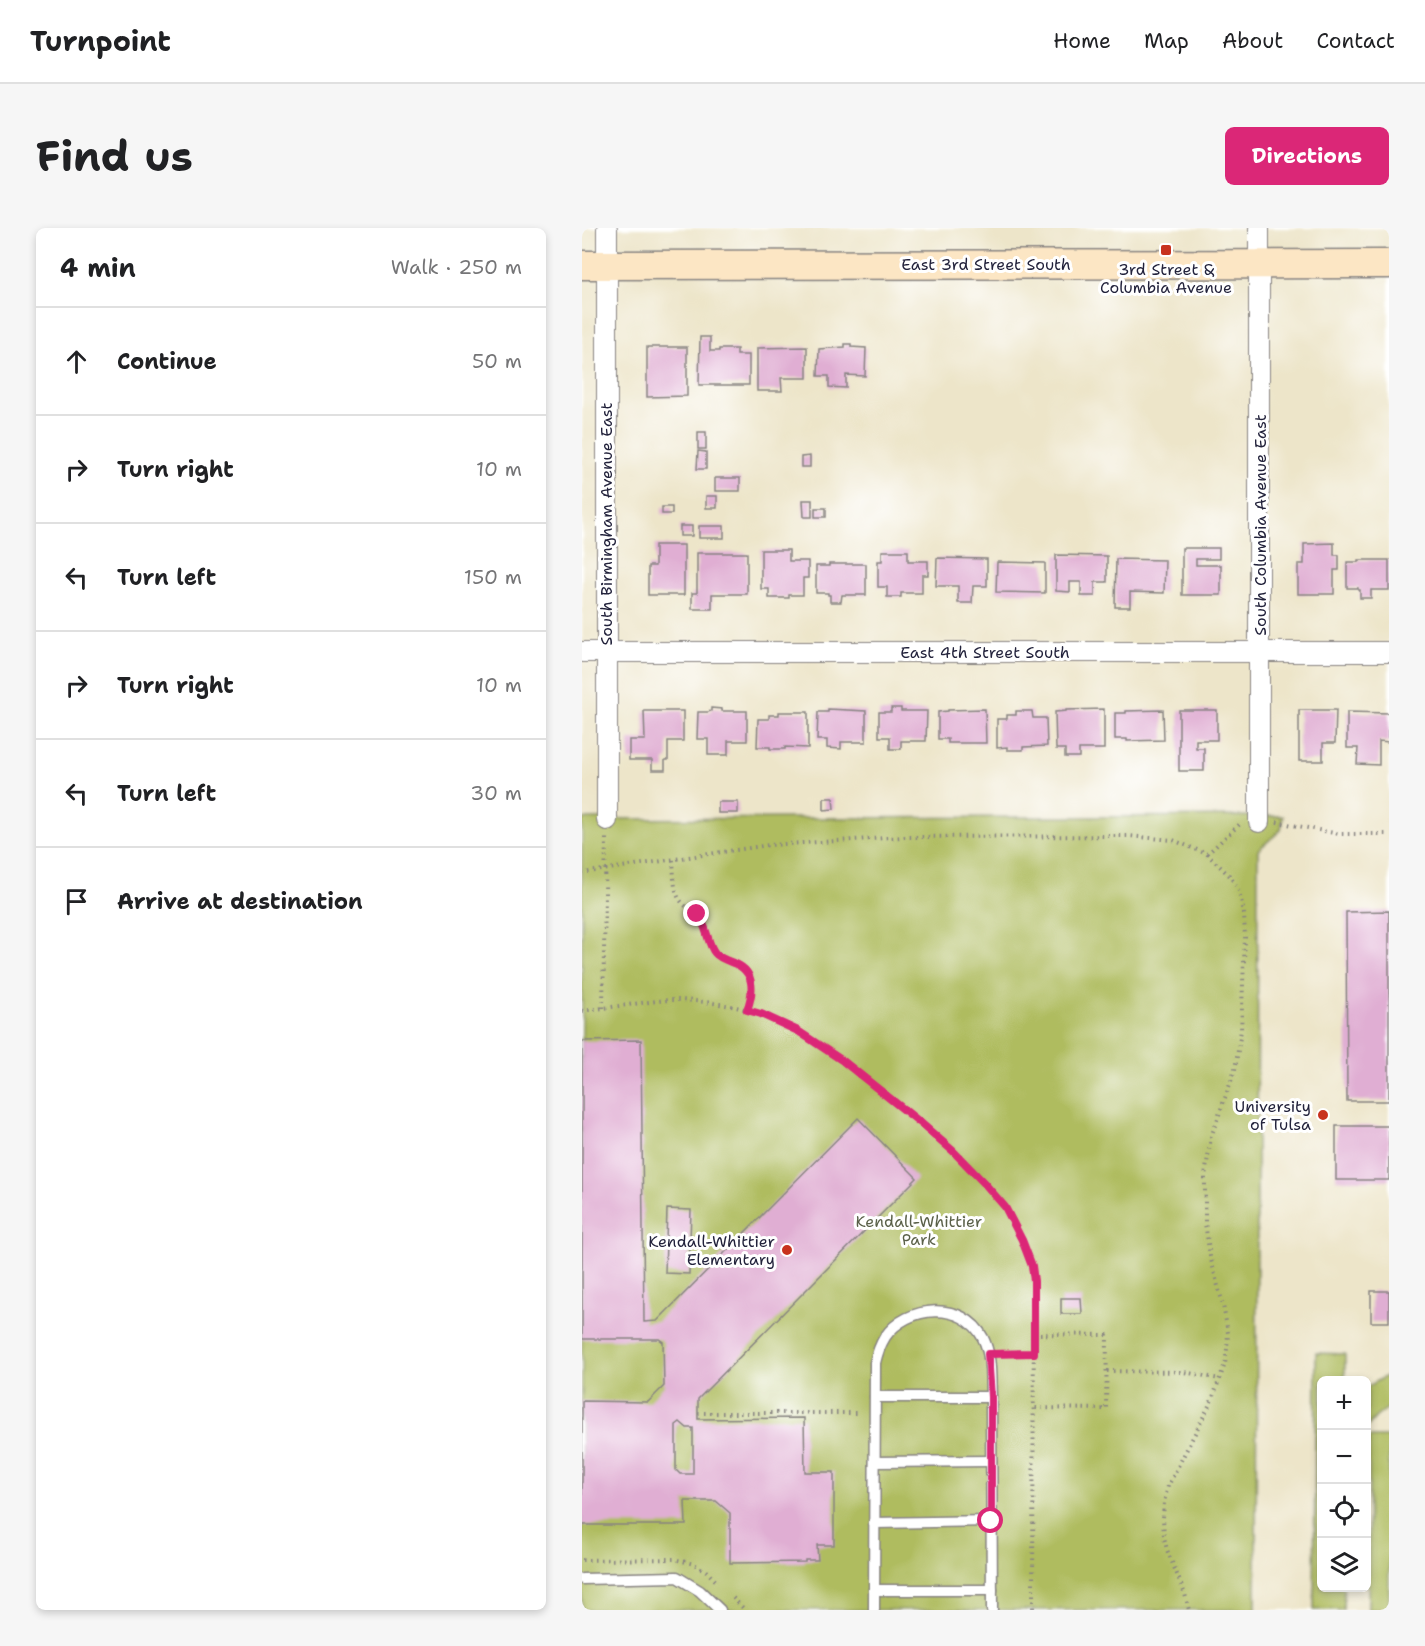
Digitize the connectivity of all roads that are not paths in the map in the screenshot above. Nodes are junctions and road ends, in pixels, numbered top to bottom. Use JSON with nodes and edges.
{"nodes":[{"id":1,"x":607,"y":228,"type":"edge"},
{"id":2,"x":1259,"y":228,"type":"edge"},
{"id":3,"x":1259,"y":263,"type":"junction"},
{"id":4,"x":1389,"y":264,"type":"edge"},
{"id":5,"x":594,"y":265,"type":"edge"},
{"id":6,"x":582,"y":652,"type":"edge"},
{"id":7,"x":606,"y":652,"type":"junction"},
{"id":8,"x":1259,"y":652,"type":"junction"},
{"id":9,"x":1389,"y":652,"type":"edge"},
{"id":10,"x":1268,"y":822,"type":"road end"},
{"id":11,"x":606,"y":829,"type":"road end"},
{"id":12,"x":875,"y":1397,"type":"junction"},
{"id":13,"x":991,"y":1397,"type":"junction"},
{"id":14,"x":991,"y":1461,"type":"junction"},
{"id":15,"x":875,"y":1462,"type":"junction"},
{"id":16,"x":991,"y":1521,"type":"junction"},
{"id":17,"x":874,"y":1523,"type":"junction"},
{"id":18,"x":582,"y":1579,"type":"edge"},
{"id":19,"x":874,"y":1590,"type":"junction"},
{"id":20,"x":992,"y":1590,"type":"junction"},
{"id":21,"x":720,"y":1610,"type":"edge"},
{"id":22,"x":874,"y":1610,"type":"edge"},
{"id":23,"x":992,"y":1610,"type":"edge"}],
"edges":[{"from":1,"to":5,"type":"street","name":"South Birmingham Avenue East"},
{"from":2,"to":3,"type":"street","name":"South Columbia Avenue East"},
{"from":3,"to":4,"type":"street","name":"East 3rd Street South"},
{"from":3,"to":5,"type":"street","name":"East 3rd Street South"},
{"from":3,"to":8,"type":"street","name":"South Columbia Avenue East"},
{"from":5,"to":7,"type":"street","name":"South Birmingham Avenue East"},
{"from":6,"to":7,"type":"street","name":"East 4th Street South"},
{"from":7,"to":8,"type":"street","name":"East 4th Street South"},
{"from":7,"to":11,"type":"street","name":"South Birmingham Avenue East"},
{"from":8,"to":9,"type":"street","name":"East 4th Street South"},
{"from":8,"to":10,"type":"street","name":"South Columbia Avenue East"},
{"from":12,"to":13,"type":"lane"},
{"from":12,"to":13,"type":"lane"},
{"from":12,"to":15,"type":"lane"},
{"from":13,"to":14,"type":"lane"},
{"from":14,"to":15,"type":"lane"},
{"from":14,"to":16,"type":"lane"},
{"from":15,"to":17,"type":"lane"},
{"from":16,"to":17,"type":"lane"},
{"from":16,"to":20,"type":"lane"},
{"from":17,"to":19,"type":"lane"},
{"from":18,"to":21,"type":"lane"},
{"from":19,"to":20,"type":"lane"},
{"from":19,"to":22,"type":"lane"},
{"from":20,"to":23,"type":"lane"}]}
